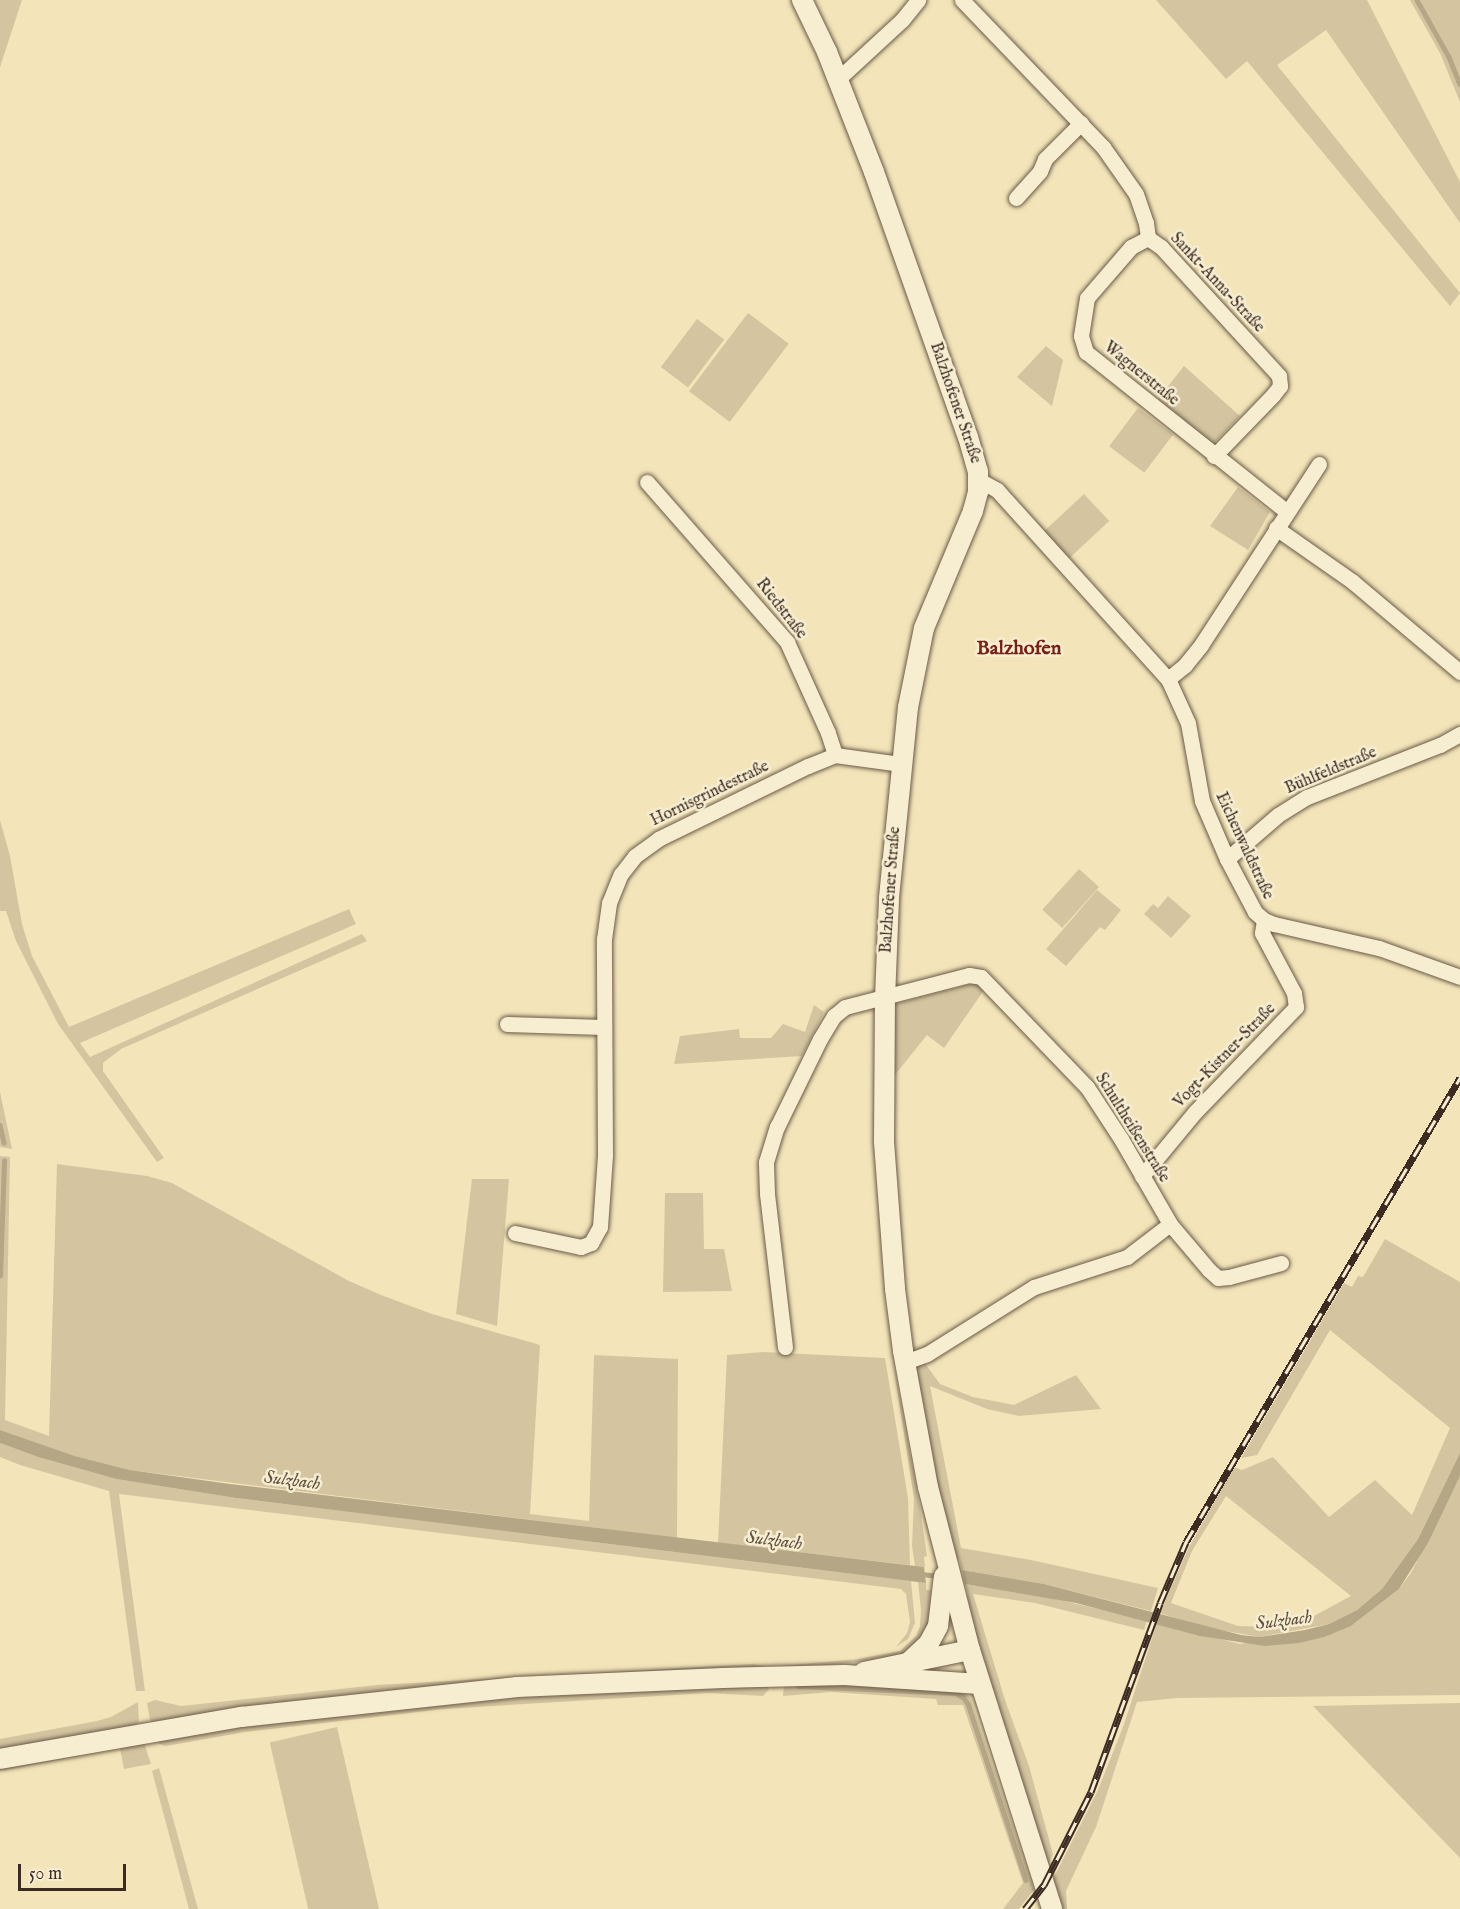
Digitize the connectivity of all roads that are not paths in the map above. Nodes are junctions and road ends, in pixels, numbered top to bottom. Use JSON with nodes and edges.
{"nodes":[{"id":1,"x":802,"y":0,"type":"edge"},
{"id":2,"x":918,"y":0,"type":"edge"},
{"id":3,"x":962,"y":0,"type":"edge"},
{"id":4,"x":838,"y":79,"type":"junction"},
{"id":5,"x":1081,"y":123,"type":"junction"},
{"id":6,"x":1016,"y":198,"type":"dead end"},
{"id":7,"x":1148,"y":238,"type":"junction"},
{"id":8,"x":1214,"y":456,"type":"junction"},
{"id":9,"x":1319,"y":464,"type":"dead end"},
{"id":10,"x":979,"y":480,"type":"junction"},
{"id":11,"x":647,"y":482,"type":"dead end"},
{"id":12,"x":1286,"y":511,"type":"junction"},
{"id":13,"x":1276,"y":528,"type":"junction"},
{"id":14,"x":1460,"y":672,"type":"edge"},
{"id":15,"x":1168,"y":679,"type":"junction"},
{"id":16,"x":1460,"y":734,"type":"edge"},
{"id":17,"x":835,"y":755,"type":"junction"},
{"id":18,"x":901,"y":764,"type":"junction"},
{"id":19,"x":1227,"y":859,"type":"junction"},
{"id":20,"x":1263,"y":920,"type":"junction"},
{"id":21,"x":1460,"y":977,"type":"edge"},
{"id":22,"x":885,"y":997,"type":"junction"},
{"id":23,"x":507,"y":1024,"type":"dead end"},
{"id":24,"x":603,"y":1027,"type":"junction"},
{"id":25,"x":1142,"y":1176,"type":"junction"},
{"id":26,"x":1170,"y":1224,"type":"junction"},
{"id":27,"x":515,"y":1233,"type":"dead end"},
{"id":28,"x":1281,"y":1263,"type":"dead end"},
{"id":29,"x":785,"y":1347,"type":"dead end"},
{"id":30,"x":905,"y":1362,"type":"junction"},
{"id":31,"x":948,"y":1594,"type":"junction"},
{"id":32,"x":970,"y":1650,"type":"junction"},
{"id":33,"x":910,"y":1661,"type":"junction"},
{"id":34,"x":845,"y":1675,"type":"junction"},
{"id":35,"x":980,"y":1683,"type":"junction"},
{"id":36,"x":0,"y":1759,"type":"edge"},
{"id":37,"x":1052,"y":1909,"type":"edge"}],
"edges":[{"from":1,"to":4,"type":"street","name":"Balzhofener Straße"},
{"from":2,"to":4,"type":"street"},
{"from":3,"to":5,"type":"street","name":"Sankt-Anna-Straße"},
{"from":4,"to":10,"type":"street","name":"Balzhofener Straße"},
{"from":5,"to":6,"type":"street"},
{"from":5,"to":7,"type":"street","name":"Sankt-Anna-Straße"},
{"from":7,"to":8,"type":"street","name":"Sankt-Anna-Straße"},
{"from":7,"to":8,"type":"street","name":"Wagnerstraße"},
{"from":8,"to":12,"type":"street","name":"Wagnerstraße"},
{"from":9,"to":12,"type":"street"},
{"from":10,"to":15,"type":"street","name":"Eichenwaldstraße"},
{"from":10,"to":18,"type":"street","name":"Balzhofener Straße"},
{"from":11,"to":17,"type":"street","name":"Riedstraße"},
{"from":12,"to":13,"type":"street"},
{"from":13,"to":14,"type":"street"},
{"from":13,"to":15,"type":"street"},
{"from":15,"to":19,"type":"street","name":"Eichenwaldstraße"},
{"from":16,"to":19,"type":"street","name":"Bühlfeldstraße"},
{"from":17,"to":18,"type":"street"},
{"from":17,"to":24,"type":"street","name":"Hornisgrindestraße"},
{"from":18,"to":22,"type":"street","name":"Balzhofener Straße"},
{"from":19,"to":20,"type":"street","name":"Eichenwaldstraße"},
{"from":20,"to":21,"type":"street","name":"Eichenwaldstraße"},
{"from":20,"to":25,"type":"street","name":"Vogt-Kistner-Straße"},
{"from":22,"to":25,"type":"street","name":"Schultheißenstraße"},
{"from":22,"to":29,"type":"street"},
{"from":22,"to":30,"type":"street","name":"Balzhofener Straße"},
{"from":23,"to":24,"type":"street"},
{"from":24,"to":27,"type":"street","name":"Hornisgrindestraße"},
{"from":25,"to":26,"type":"street","name":"Schultheißenstraße"},
{"from":26,"to":28,"type":"street","name":"Schultheißenstraße"},
{"from":26,"to":30,"type":"street"},
{"from":30,"to":31,"type":"street","name":"Balzhofener Straße"},
{"from":31,"to":32,"type":"street","name":"Balzhofener Straße"},
{"from":31,"to":33,"type":"street"},
{"from":32,"to":33,"type":"street"},
{"from":32,"to":35,"type":"street","name":"Balzhofener Straße"},
{"from":33,"to":34,"type":"street"},
{"from":34,"to":35,"type":"street"},
{"from":34,"to":36,"type":"street"},
{"from":35,"to":37,"type":"street","name":"Balzhofener Straße"}]}
